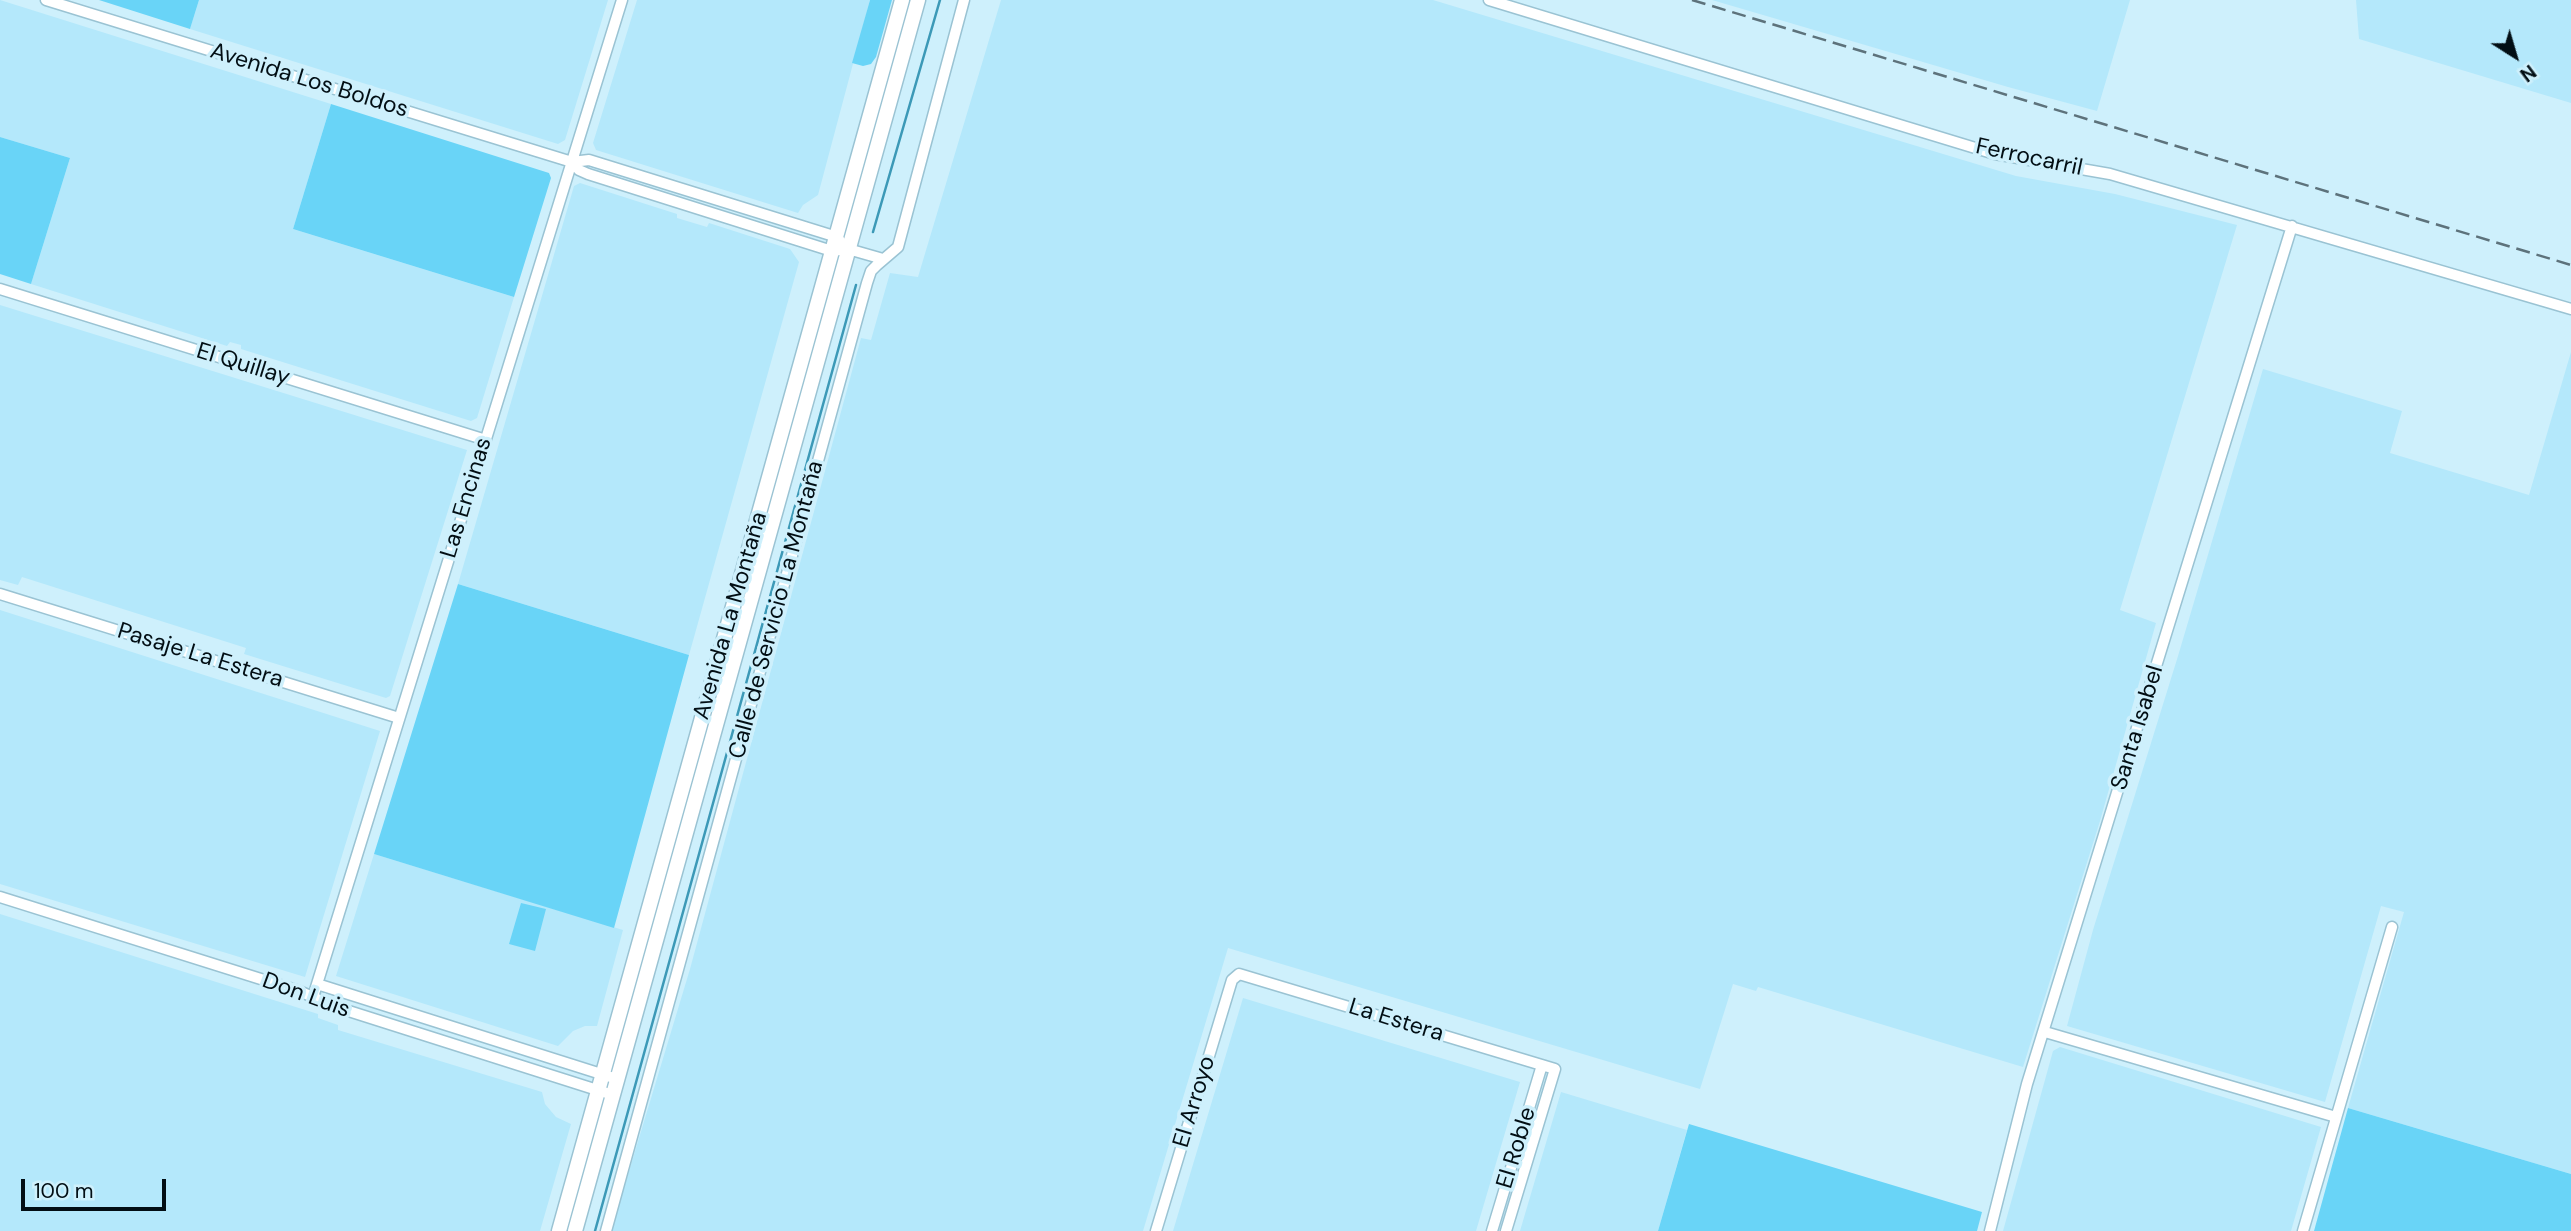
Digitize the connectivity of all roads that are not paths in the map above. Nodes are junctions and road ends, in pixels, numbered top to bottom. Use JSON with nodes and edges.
{"nodes":[{"id":1,"x":46,"y":0,"type":"edge"},
{"id":2,"x":622,"y":0,"type":"edge"},
{"id":3,"x":902,"y":0,"type":"edge"},
{"id":4,"x":918,"y":0,"type":"edge"},
{"id":5,"x":964,"y":0,"type":"edge"},
{"id":6,"x":1489,"y":0,"type":"edge"},
{"id":7,"x":572,"y":162,"type":"junction"},
{"id":8,"x":2292,"y":226,"type":"junction"},
{"id":9,"x":836,"y":237,"type":"junction"},
{"id":10,"x":848,"y":249,"type":"junction"},
{"id":11,"x":832,"y":251,"type":"junction"},
{"id":12,"x":883,"y":259,"type":"junction"},
{"id":13,"x":0,"y":289,"type":"edge"},
{"id":14,"x":2571,"y":309,"type":"edge"},
{"id":15,"x":485,"y":440,"type":"junction"},
{"id":16,"x":0,"y":594,"type":"edge"},
{"id":17,"x":399,"y":718,"type":"junction"},
{"id":18,"x":0,"y":897,"type":"edge"},
{"id":19,"x":2392,"y":928,"type":"dead end"},
{"id":20,"x":1236,"y":975,"type":"joint"},
{"id":21,"x":317,"y":985,"type":"junction"},
{"id":22,"x":313,"y":997,"type":"junction"},
{"id":23,"x":2045,"y":1032,"type":"junction"},
{"id":24,"x":1542,"y":1065,"type":"junction"},
{"id":25,"x":1555,"y":1069,"type":"joint"},
{"id":26,"x":610,"y":1077,"type":"junction"},
{"id":27,"x":606,"y":1092,"type":"junction"},
{"id":28,"x":2336,"y":1117,"type":"junction"},
{"id":29,"x":576,"y":1169,"type":"junction"},
{"id":30,"x":591,"y":1173,"type":"junction"},
{"id":31,"x":559,"y":1231,"type":"edge"},
{"id":32,"x":575,"y":1231,"type":"edge"},
{"id":33,"x":606,"y":1231,"type":"edge"},
{"id":34,"x":1156,"y":1231,"type":"edge"},
{"id":35,"x":1492,"y":1231,"type":"edge"},
{"id":36,"x":1506,"y":1231,"type":"edge"},
{"id":37,"x":1990,"y":1231,"type":"edge"},
{"id":38,"x":2303,"y":1231,"type":"edge"}],
"edges":[{"from":1,"to":7,"type":"street","name":"Avenida Los Boldos"},
{"from":2,"to":7,"type":"street","name":"Las Encinas"},
{"from":3,"to":9,"type":"main road","name":"Avenida La Montaña"},
{"from":4,"to":10,"type":"main road","name":"Avenida La Montaña"},
{"from":5,"to":12,"type":"street","name":"Calle de Servicio La Montaña"},
{"from":6,"to":8,"type":"street","name":"Ferrocarril"},
{"from":7,"to":9,"type":"street","name":"Avenida Los Boldos"},
{"from":7,"to":11,"type":"street","name":"Avenida Los Boldos"},
{"from":7,"to":15,"type":"street","name":"Las Encinas"},
{"from":8,"to":14,"type":"street","name":"Ferrocarril"},
{"from":8,"to":23,"type":"street","name":"Santa Isabel"},
{"from":9,"to":10,"type":"street","name":"Avenida Los Boldos"},
{"from":9,"to":11,"type":"main road","name":"Avenida La Montaña"},
{"from":10,"to":11,"type":"street","name":"Avenida Los Boldos"},
{"from":10,"to":12,"type":"street","name":"Avenida Los Boldos"},
{"from":10,"to":26,"type":"main road","name":"Avenida La Montaña"},
{"from":11,"to":26,"type":"main road","name":"Avenida La Montaña"},
{"from":12,"to":33,"type":"street","name":"Calle de Servicio La Montaña"},
{"from":13,"to":15,"type":"street","name":"El Quillay"},
{"from":15,"to":17,"type":"street","name":"Las Encinas"},
{"from":16,"to":17,"type":"street","name":"Pasaje La Estera"},
{"from":17,"to":21,"type":"street","name":"Las Encinas"},
{"from":18,"to":22,"type":"street","name":"Don Luis"},
{"from":19,"to":28,"type":"street"},
{"from":20,"to":24,"type":"street","name":"La Estera"},
{"from":20,"to":34,"type":"street","name":"El Arroyo"},
{"from":21,"to":22,"type":"street","name":"Las Encinas"},
{"from":21,"to":26,"type":"street"},
{"from":22,"to":27,"type":"street","name":"Don Luis"},
{"from":23,"to":28,"type":"street"},
{"from":23,"to":37,"type":"street","name":"Santa Isabel"},
{"from":24,"to":25,"type":"street","name":"La Estera"},
{"from":24,"to":35,"type":"street","name":"El Roble"},
{"from":25,"to":36,"type":"street","name":"El Roble"},
{"from":26,"to":27,"type":"main road","name":"Avenida La Montaña"},
{"from":27,"to":29,"type":"main road","name":"Avenida La Montaña"},
{"from":27,"to":30,"type":"main road","name":"Avenida La Montaña"},
{"from":28,"to":38,"type":"street"},
{"from":29,"to":30,"type":"main road"},
{"from":29,"to":31,"type":"main road","name":"Avenida La Montaña"},
{"from":30,"to":32,"type":"main road","name":"Avenida La Montaña"}]}
